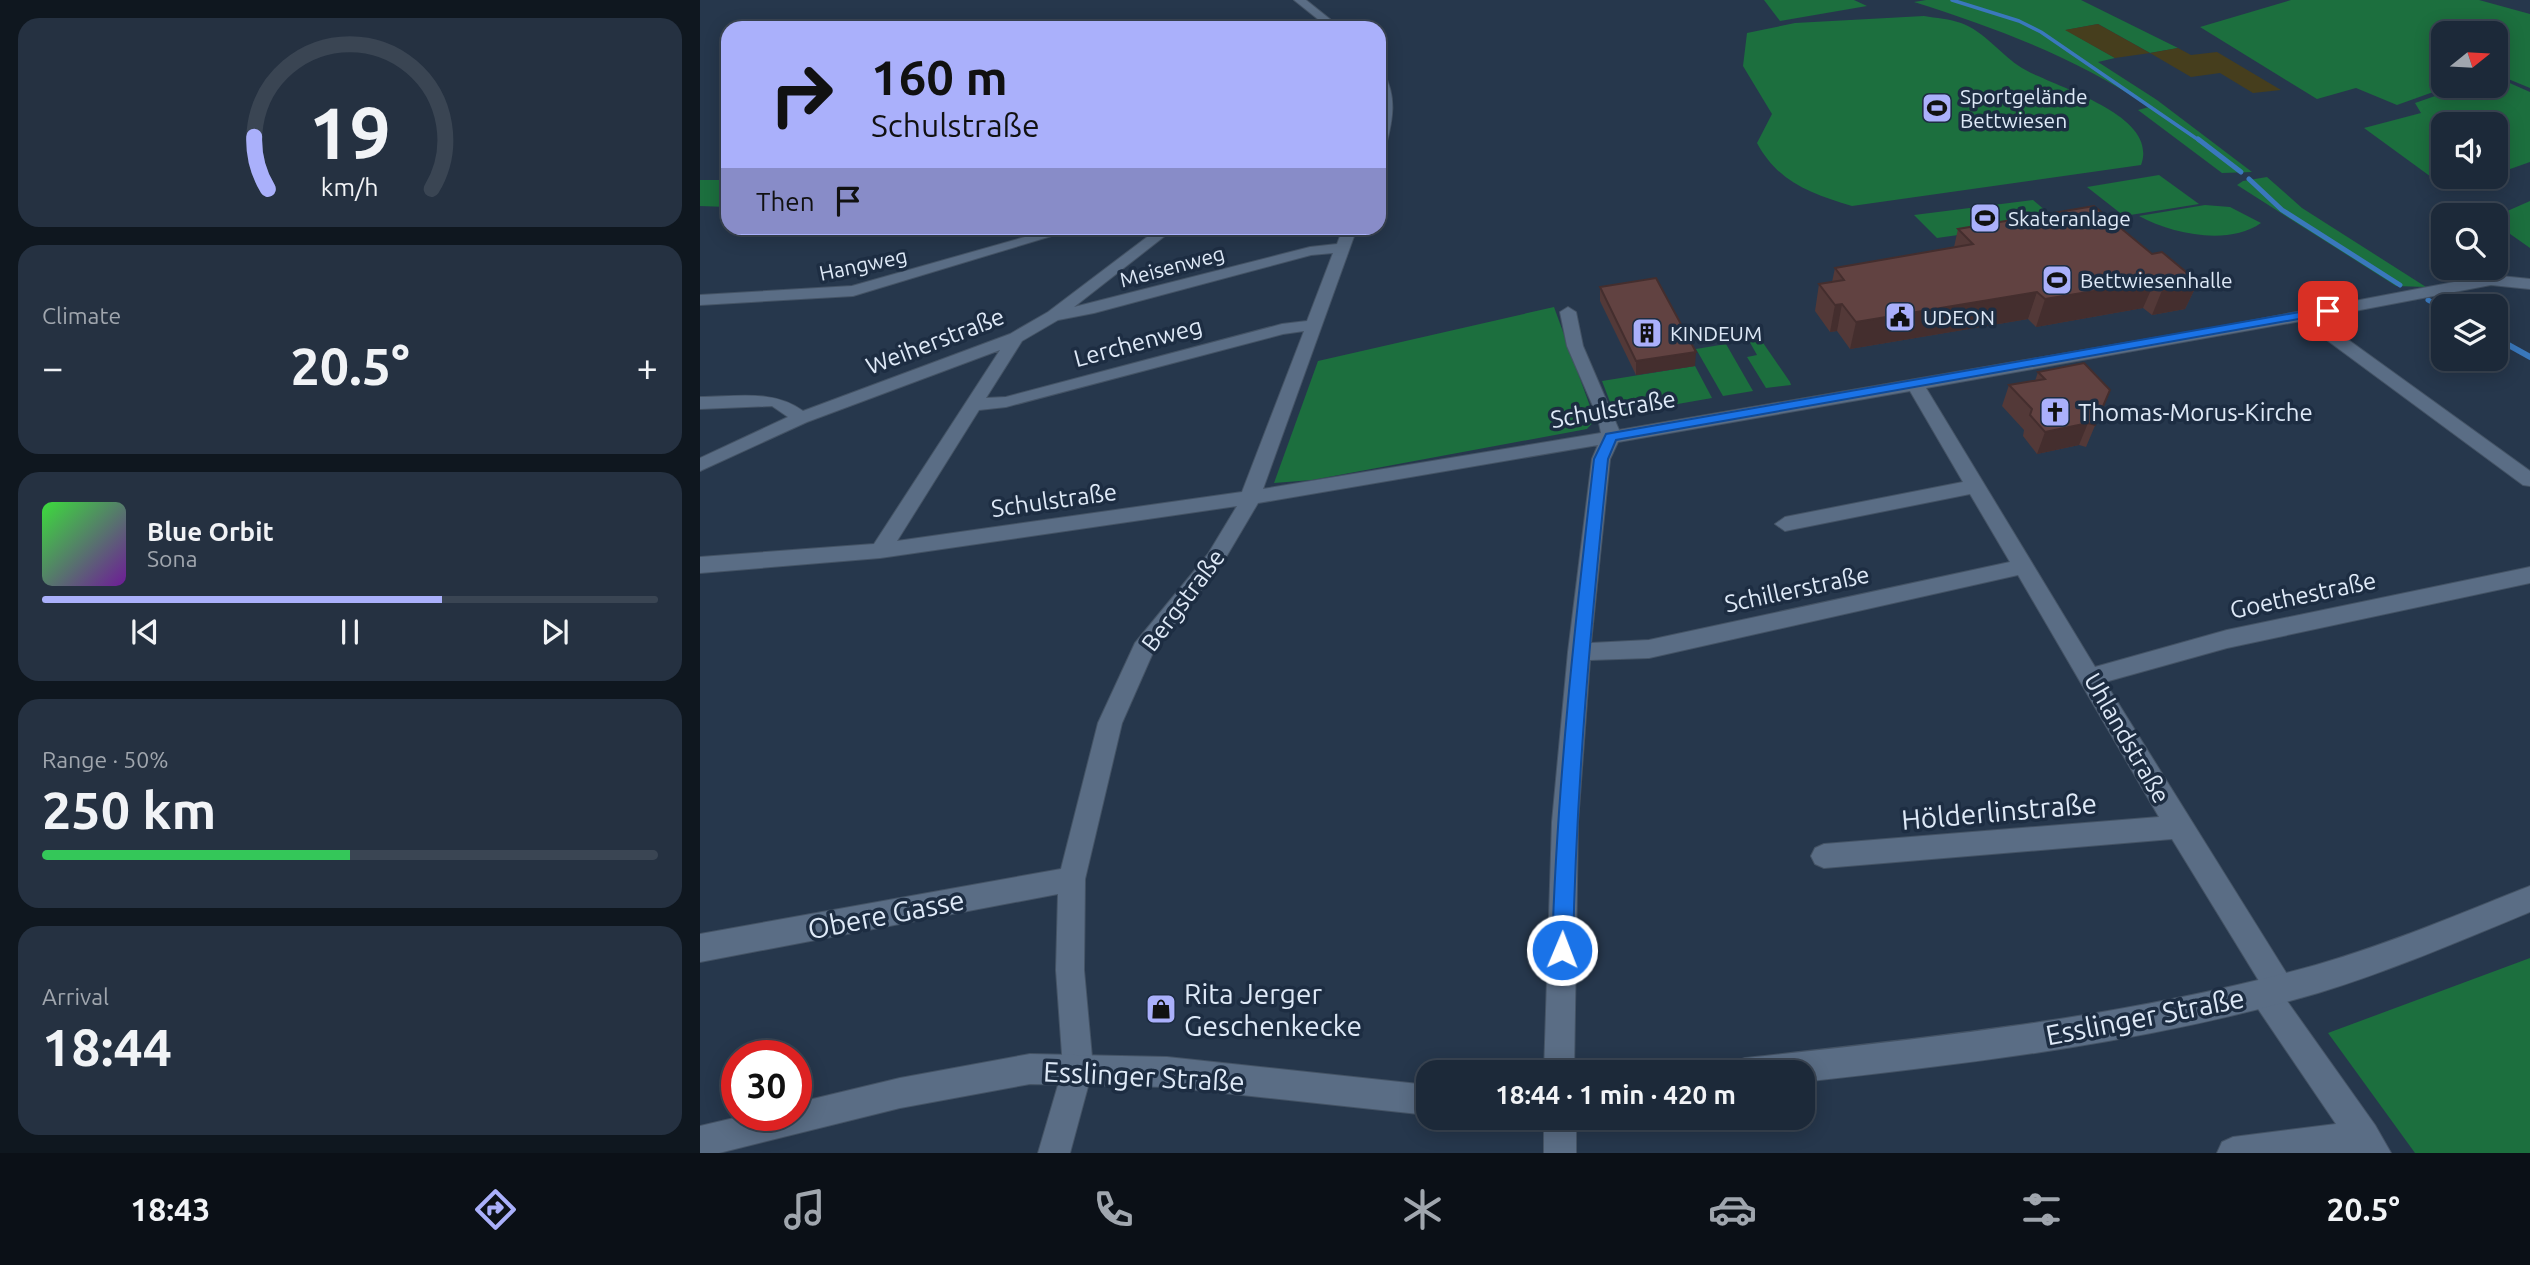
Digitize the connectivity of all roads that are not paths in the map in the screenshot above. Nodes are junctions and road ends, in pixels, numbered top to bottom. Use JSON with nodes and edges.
{"nodes":[{"id":1,"x":1299,"y":0,"type":"edge"},
{"id":2,"x":1327,"y":21,"type":"edge"},
{"id":3,"x":1386,"y":98,"type":"edge"},
{"id":4,"x":1386,"y":120,"type":"edge"},
{"id":5,"x":1047,"y":235,"type":"edge"},
{"id":6,"x":1159,"y":235,"type":"edge"},
{"id":7,"x":1347,"y":235,"type":"edge"},
{"id":8,"x":1342,"y":248,"type":"junction"},
{"id":9,"x":2529,"y":283,"type":"edge"},
{"id":10,"x":700,"y":300,"type":"edge"},
{"id":11,"x":1567,"y":312,"type":"dead end"},
{"id":12,"x":1054,"y":315,"type":"junction"},
{"id":13,"x":2305,"y":316,"type":"junction"},
{"id":14,"x":1313,"y":325,"type":"junction"},
{"id":15,"x":1016,"y":338,"type":"junction"},
{"id":16,"x":1915,"y":385,"type":"junction"},
{"id":17,"x":700,"y":403,"type":"edge"},
{"id":18,"x":975,"y":405,"type":"junction"},
{"id":19,"x":801,"y":418,"type":"junction"},
{"id":20,"x":1611,"y":437,"type":"junction"},
{"id":21,"x":700,"y":465,"type":"edge"},
{"id":22,"x":2530,"y":480,"type":"edge"},
{"id":23,"x":1976,"y":486,"type":"junction"},
{"id":24,"x":1250,"y":498,"type":"junction"},
{"id":25,"x":1785,"y":524,"type":"dead end"},
{"id":26,"x":880,"y":551,"type":"junction"},
{"id":27,"x":700,"y":565,"type":"edge"},
{"id":28,"x":2025,"y":566,"type":"junction"},
{"id":29,"x":2530,"y":575,"type":"edge"},
{"id":30,"x":1579,"y":652,"type":"junction"},
{"id":31,"x":2091,"y":677,"type":"junction"},
{"id":32,"x":2179,"y":827,"type":"junction"},
{"id":33,"x":1824,"y":856,"type":"dead end"},
{"id":34,"x":1072,"y":879,"type":"junction"},
{"id":35,"x":2530,"y":899,"type":"edge"},
{"id":36,"x":700,"y":948,"type":"edge"},
{"id":37,"x":2272,"y":991,"type":"junction"},
{"id":38,"x":1559,"y":1060,"type":"edge"},
{"id":39,"x":1815,"y":1064,"type":"edge"},
{"id":40,"x":1079,"y":1068,"type":"junction"},
{"id":41,"x":1416,"y":1099,"type":"edge"},
{"id":42,"x":1560,"y":1130,"type":"edge"},
{"id":43,"x":700,"y":1142,"type":"edge"},
{"id":44,"x":2370,"y":1145,"type":"edge"},
{"id":45,"x":1054,"y":1153,"type":"edge"},
{"id":46,"x":1560,"y":1153,"type":"edge"},
{"id":47,"x":2233,"y":1153,"type":"edge"}],
"edges":[{"from":1,"to":2,"type":"street"},
{"from":3,"to":4,"type":"street"},
{"from":5,"to":10,"type":"street","name":"Hangweg"},
{"from":6,"to":12,"type":"street","name":"Weiherstraße"},
{"from":7,"to":8,"type":"street","name":"Bergstraße"},
{"from":8,"to":12,"type":"street","name":"Meisenweg"},
{"from":8,"to":14,"type":"street","name":"Bergstraße"},
{"from":9,"to":13,"type":"street","name":"Schulstraße"},
{"from":11,"to":20,"type":"street"},
{"from":12,"to":15,"type":"street","name":"Weiherstraße"},
{"from":13,"to":16,"type":"street","name":"Schulstraße"},
{"from":13,"to":22,"type":"street"},
{"from":14,"to":18,"type":"street","name":"Lerchenweg"},
{"from":14,"to":24,"type":"street","name":"Bergstraße"},
{"from":15,"to":18,"type":"street"},
{"from":15,"to":19,"type":"street","name":"Weiherstraße"},
{"from":16,"to":20,"type":"street","name":"Schulstraße"},
{"from":16,"to":23,"type":"street","name":"Uhlandstraße"},
{"from":17,"to":19,"type":"street"},
{"from":18,"to":26,"type":"street"},
{"from":19,"to":21,"type":"street","name":"Weiherstraße"},
{"from":20,"to":24,"type":"street","name":"Schulstraße"},
{"from":20,"to":30,"type":"street"},
{"from":23,"to":25,"type":"street"},
{"from":23,"to":28,"type":"street","name":"Uhlandstraße"},
{"from":24,"to":26,"type":"street","name":"Schulstraße"},
{"from":24,"to":34,"type":"street","name":"Bergstraße"},
{"from":26,"to":27,"type":"street","name":"Schulstraße"},
{"from":28,"to":30,"type":"street","name":"Schillerstraße"},
{"from":28,"to":31,"type":"street","name":"Uhlandstraße"},
{"from":29,"to":31,"type":"street","name":"Goethestraße"},
{"from":30,"to":38,"type":"street"},
{"from":31,"to":32,"type":"street","name":"Uhlandstraße"},
{"from":32,"to":33,"type":"street","name":"Hölderlinstraße"},
{"from":32,"to":37,"type":"street","name":"Uhlandstraße"},
{"from":34,"to":36,"type":"street","name":"Obere Gasse"},
{"from":34,"to":40,"type":"street","name":"Bergstraße"},
{"from":35,"to":37,"type":"street","name":"Esslinger Straße"},
{"from":37,"to":39,"type":"street","name":"Esslinger Straße"},
{"from":37,"to":44,"type":"street","name":"Uhlandstraße"},
{"from":40,"to":41,"type":"street","name":"Esslinger Straße"},
{"from":40,"to":43,"type":"street","name":"Esslinger Straße"},
{"from":40,"to":45,"type":"street"},
{"from":42,"to":46,"type":"street"},
{"from":44,"to":47,"type":"street"}]}
